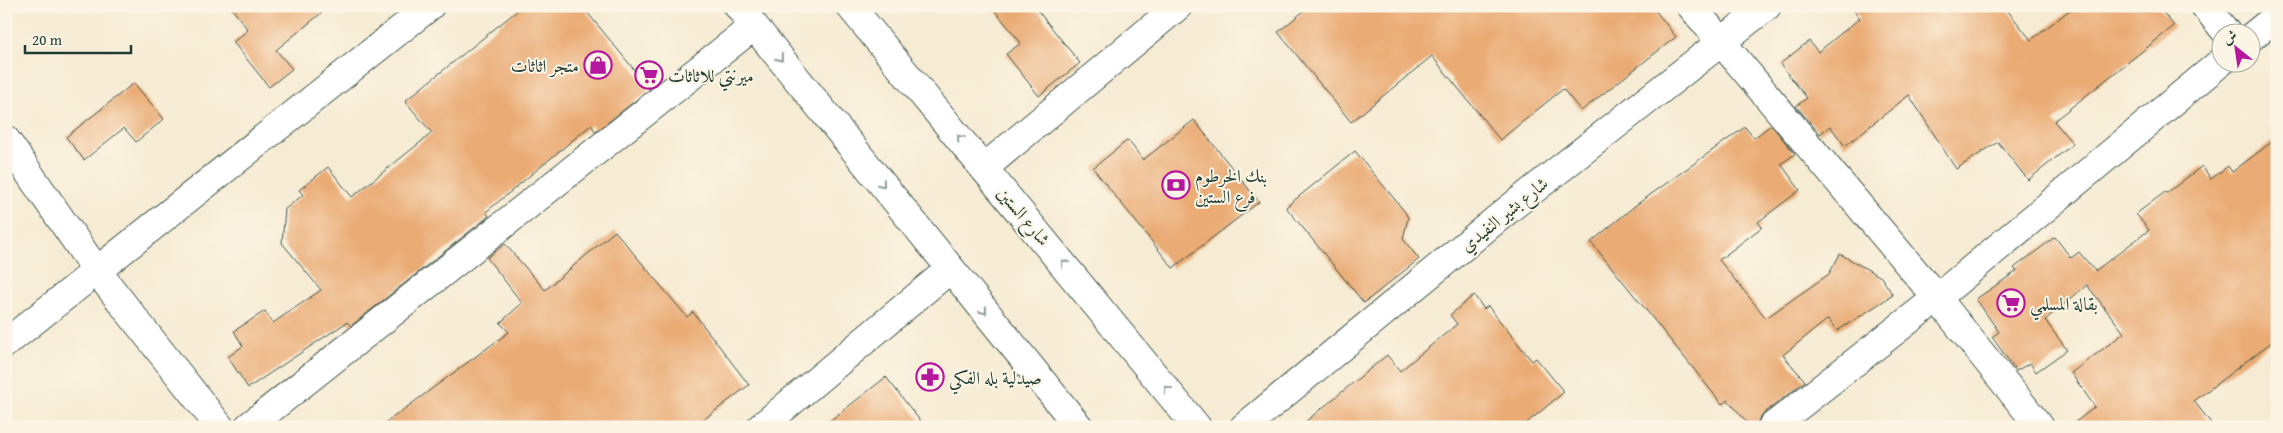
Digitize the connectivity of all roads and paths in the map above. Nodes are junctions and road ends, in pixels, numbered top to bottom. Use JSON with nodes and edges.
{"nodes":[{"id":1,"x":430,"y":6,"type":"edge"},
{"id":2,"x":850,"y":6,"type":"edge"},
{"id":3,"x":1178,"y":6,"type":"edge"},
{"id":4,"x":1691,"y":6,"type":"edge"},
{"id":5,"x":1766,"y":6,"type":"edge"},
{"id":6,"x":2205,"y":6,"type":"edge"},
{"id":7,"x":746,"y":16,"type":"edge"},
{"id":8,"x":2277,"y":16,"type":"edge"},
{"id":9,"x":2218,"y":22,"type":"edge"},
{"id":10,"x":2260,"y":30,"type":"edge"},
{"id":11,"x":1721,"y":42,"type":"junction"},
{"id":12,"x":2210,"y":71,"type":"edge"},
{"id":13,"x":6,"y":140,"type":"edge"},
{"id":14,"x":984,"y":168,"type":"junction"},
{"id":15,"x":950,"y":269,"type":"junction"},
{"id":16,"x":96,"y":270,"type":"junction"},
{"id":17,"x":1937,"y":298,"type":"junction"},
{"id":18,"x":6,"y":343,"type":"edge"},
{"id":19,"x":220,"y":427,"type":"edge"},
{"id":20,"x":248,"y":427,"type":"edge"},
{"id":21,"x":761,"y":427,"type":"edge"},
{"id":22,"x":1079,"y":427,"type":"edge"},
{"id":23,"x":1197,"y":427,"type":"edge"},
{"id":24,"x":1244,"y":427,"type":"edge"},
{"id":25,"x":1772,"y":427,"type":"edge"},
{"id":26,"x":2040,"y":427,"type":"edge"}],
"edges":[{"from":1,"to":16,"type":"street"},
{"from":14,"to":2,"type":"street","name":"شارع الستين","one_way":true},
{"from":3,"to":14,"type":"street"},
{"from":4,"to":11,"type":"street"},
{"from":5,"to":11,"type":"street","name":"شارع بشير النفيدي"},
{"from":6,"to":9,"type":"street"},
{"from":7,"to":15,"type":"street","one_way":true},
{"from":7,"to":20,"type":"street"},
{"from":8,"to":10,"type":"street"},
{"from":11,"to":17,"type":"street"},
{"from":11,"to":24,"type":"street","name":"شارع بشير النفيدي"},
{"from":12,"to":17,"type":"street"},
{"from":13,"to":16,"type":"street"},
{"from":23,"to":14,"type":"street","name":"شارع الستين","one_way":true},
{"from":15,"to":21,"type":"street"},
{"from":15,"to":22,"type":"street","one_way":true},
{"from":16,"to":18,"type":"street"},
{"from":16,"to":19,"type":"street"},
{"from":17,"to":25,"type":"street"},
{"from":17,"to":26,"type":"street"}]}
